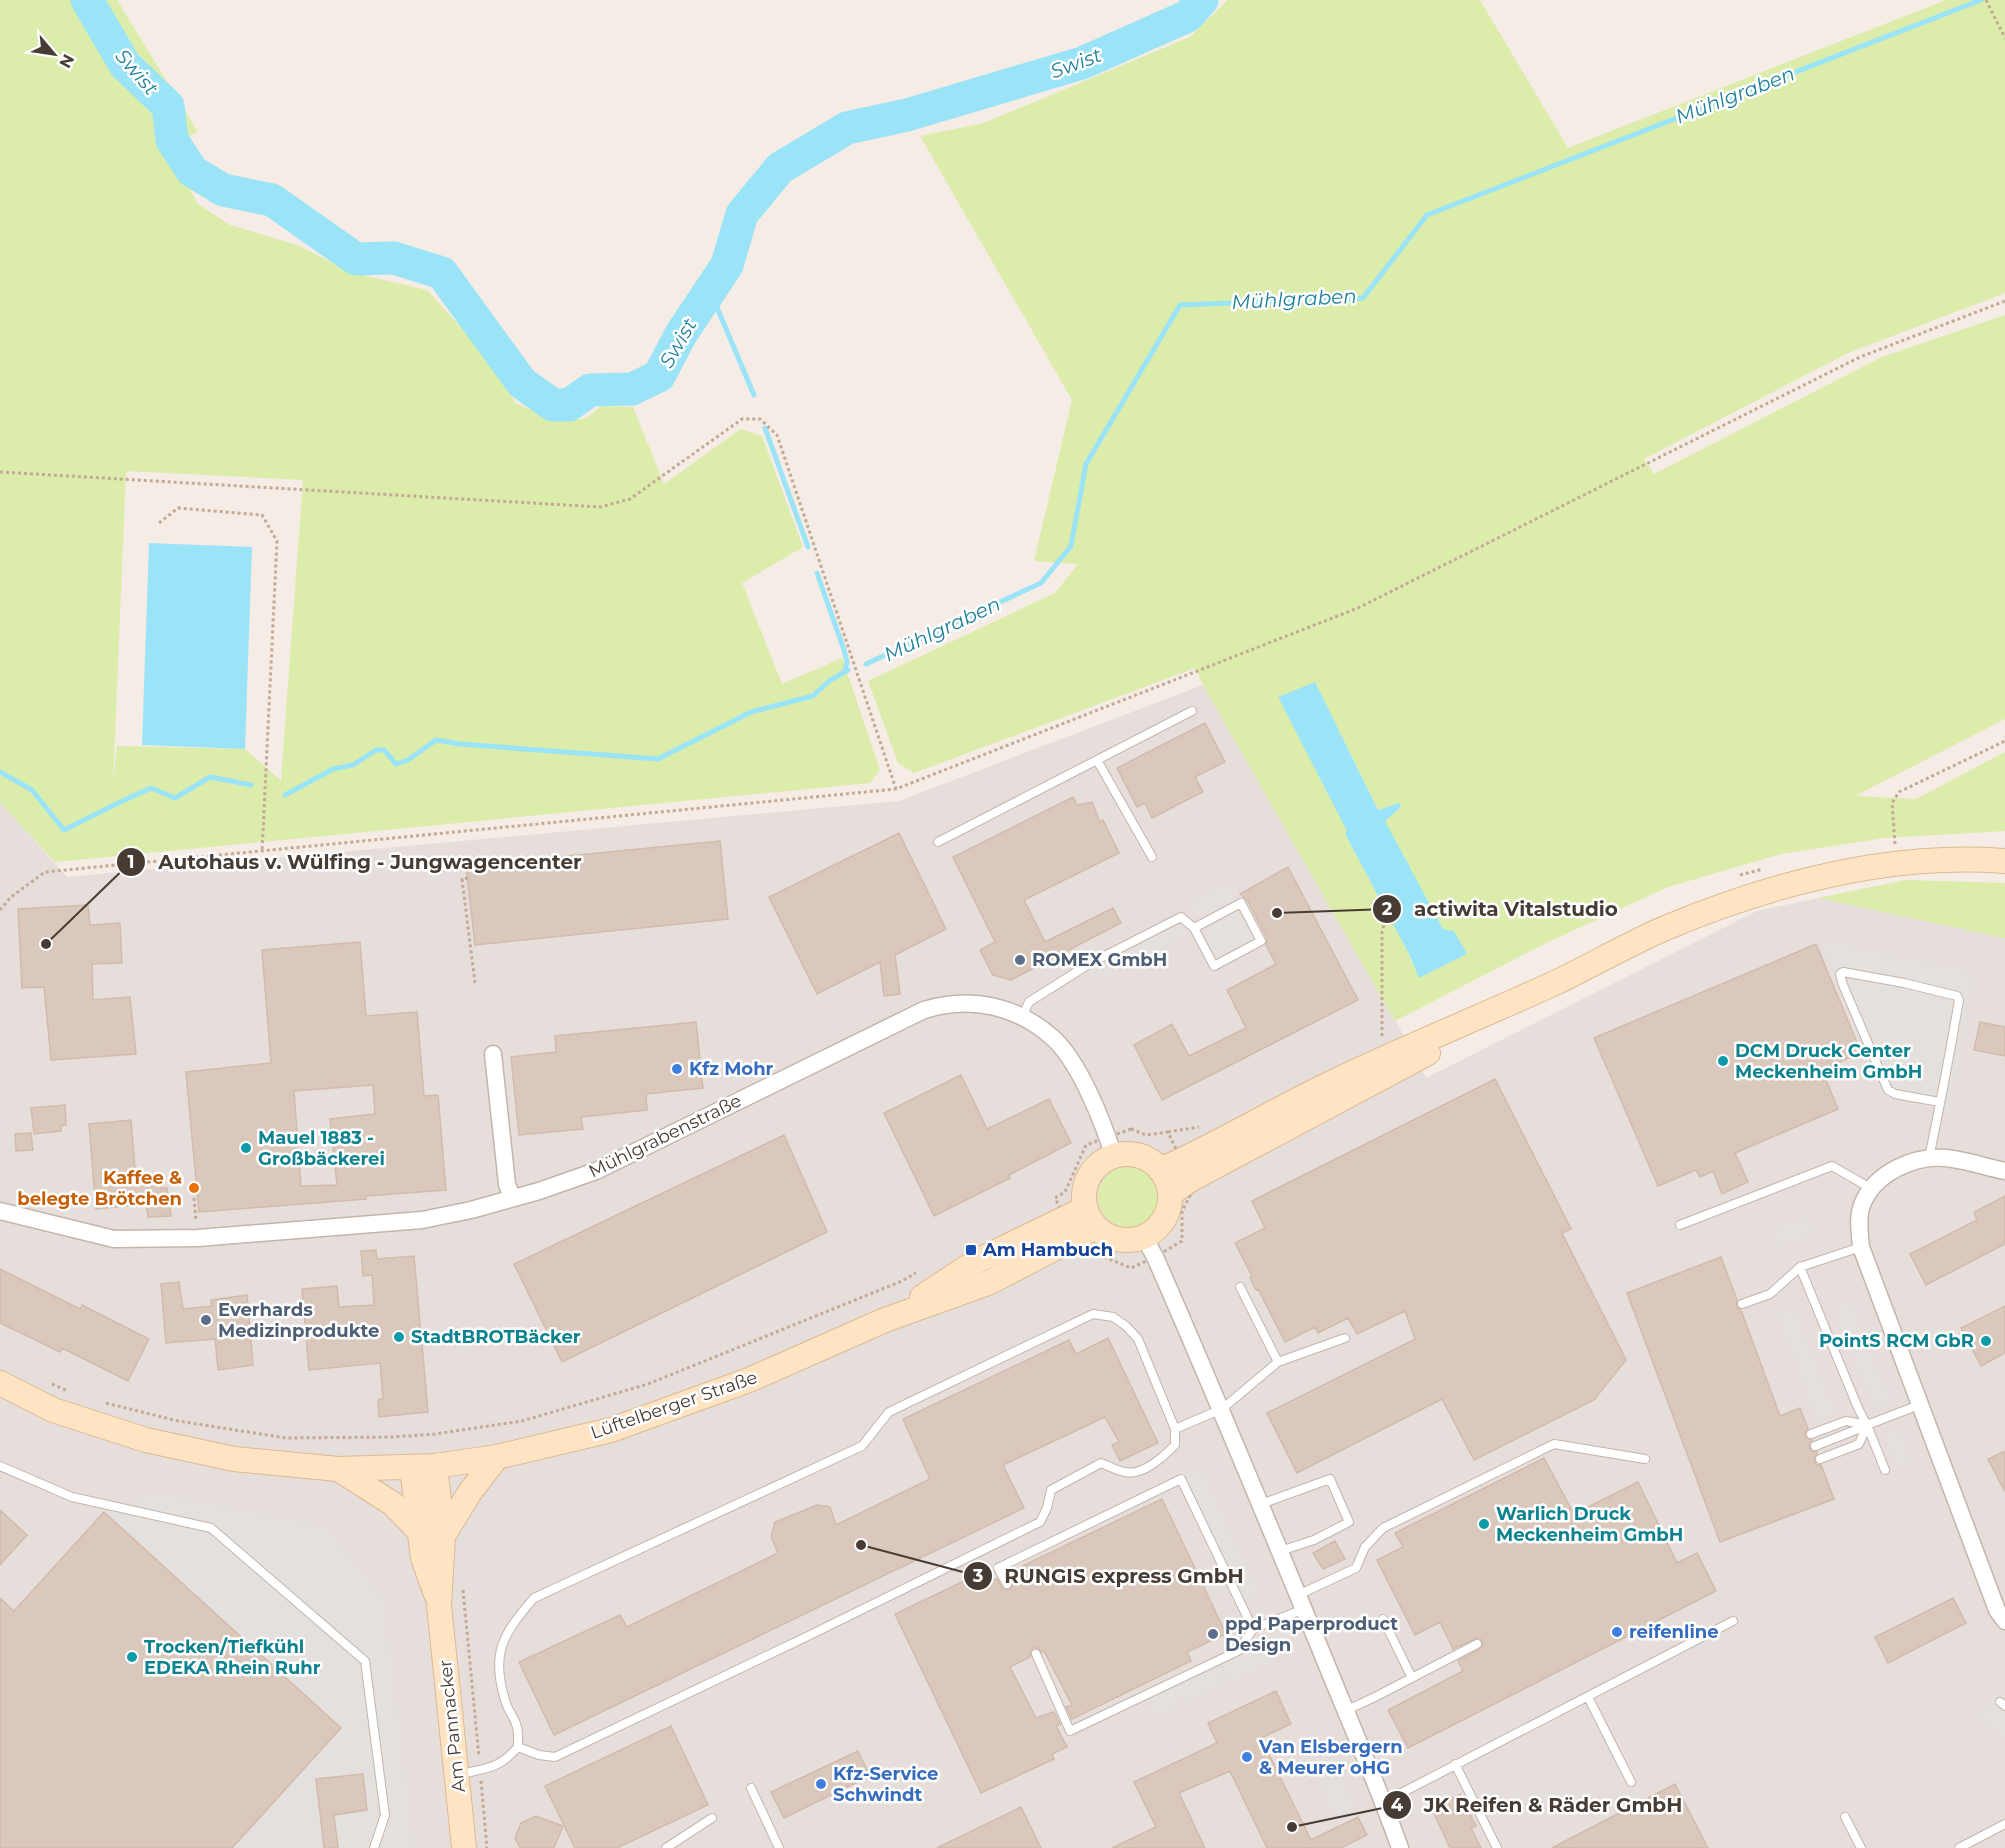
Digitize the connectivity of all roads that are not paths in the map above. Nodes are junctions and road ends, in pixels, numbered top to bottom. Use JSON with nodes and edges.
{"nodes":[{"id":1,"x":1192,"y":711,"type":"dead end"},
{"id":2,"x":1097,"y":760,"type":"junction"},
{"id":3,"x":938,"y":842,"type":"dead end"},
{"id":4,"x":1152,"y":857,"type":"dead end"},
{"id":5,"x":2005,"y":861,"type":"edge"},
{"id":6,"x":1194,"y":928,"type":"junction"},
{"id":7,"x":1556,"y":982,"type":"junction"},
{"id":8,"x":1022,"y":1017,"type":"junction"},
{"id":9,"x":493,"y":1054,"type":"dead end"},
{"id":10,"x":1941,"y":1102,"type":"junction"},
{"id":11,"x":1111,"y":1147,"type":"junction"},
{"id":12,"x":1929,"y":1158,"type":"junction"},
{"id":13,"x":1177,"y":1170,"type":"junction"},
{"id":14,"x":2005,"y":1171,"type":"edge"},
{"id":15,"x":1872,"y":1189,"type":"junction"},
{"id":16,"x":512,"y":1198,"type":"junction"},
{"id":17,"x":0,"y":1211,"type":"edge"},
{"id":18,"x":1080,"y":1223,"type":"junction"},
{"id":19,"x":1680,"y":1225,"type":"dead end"},
{"id":20,"x":1150,"y":1247,"type":"junction"},
{"id":21,"x":1861,"y":1247,"type":"junction"},
{"id":22,"x":1800,"y":1267,"type":"junction"},
{"id":23,"x":1240,"y":1287,"type":"dead end"},
{"id":24,"x":1742,"y":1304,"type":"dead end"},
{"id":25,"x":1345,"y":1338,"type":"dead end"},
{"id":26,"x":1278,"y":1362,"type":"junction"},
{"id":27,"x":0,"y":1383,"type":"edge"},
{"id":28,"x":1919,"y":1405,"type":"junction"},
{"id":29,"x":1222,"y":1408,"type":"junction"},
{"id":30,"x":1867,"y":1425,"type":"junction"},
{"id":31,"x":1175,"y":1429,"type":"junction"},
{"id":32,"x":1811,"y":1434,"type":"dead end"},
{"id":33,"x":1815,"y":1446,"type":"dead end"},
{"id":34,"x":497,"y":1457,"type":"junction"},
{"id":35,"x":1645,"y":1459,"type":"dead end"},
{"id":36,"x":1820,"y":1459,"type":"dead end"},
{"id":37,"x":0,"y":1466,"type":"edge"},
{"id":38,"x":424,"y":1467,"type":"junction"},
{"id":39,"x":338,"y":1469,"type":"junction"},
{"id":40,"x":1886,"y":1470,"type":"dead end"},
{"id":41,"x":1261,"y":1503,"type":"junction"},
{"id":42,"x":419,"y":1532,"type":"junction"},
{"id":43,"x":443,"y":1536,"type":"junction"},
{"id":44,"x":1280,"y":1551,"type":"junction"},
{"id":45,"x":1007,"y":1584,"type":"dead end"},
{"id":46,"x":1301,"y":1602,"type":"junction"},
{"id":47,"x":440,"y":1605,"type":"junction"},
{"id":48,"x":1383,"y":1619,"type":"dead end"},
{"id":49,"x":1733,"y":1621,"type":"dead end"},
{"id":50,"x":2005,"y":1621,"type":"edge"},
{"id":51,"x":1253,"y":1629,"type":"junction"},
{"id":52,"x":1477,"y":1644,"type":"dead end"},
{"id":53,"x":1036,"y":1654,"type":"dead end"},
{"id":54,"x":1412,"y":1678,"type":"junction"},
{"id":55,"x":1587,"y":1696,"type":"junction"},
{"id":56,"x":1345,"y":1711,"type":"junction"},
{"id":57,"x":518,"y":1747,"type":"junction"},
{"id":58,"x":1455,"y":1764,"type":"junction"},
{"id":59,"x":457,"y":1775,"type":"junction"},
{"id":60,"x":1631,"y":1782,"type":"dead end"},
{"id":61,"x":751,"y":1788,"type":"dead end"},
{"id":62,"x":1384,"y":1802,"type":"junction"},
{"id":63,"x":1845,"y":1817,"type":"dead end"},
{"id":64,"x":712,"y":1818,"type":"dead end"},
{"id":65,"x":2005,"y":1824,"type":"edge"},
{"id":66,"x":374,"y":1848,"type":"edge"},
{"id":67,"x":464,"y":1848,"type":"edge"},
{"id":68,"x":666,"y":1848,"type":"edge"},
{"id":69,"x":779,"y":1848,"type":"edge"},
{"id":70,"x":1400,"y":1848,"type":"edge"},
{"id":71,"x":1497,"y":1848,"type":"edge"},
{"id":72,"x":1861,"y":1848,"type":"edge"},
{"id":73,"x":1959,"y":1848,"type":"edge"}],
"edges":[{"from":1,"to":2,"type":"lane"},
{"from":2,"to":3,"type":"lane"},
{"from":2,"to":4,"type":"lane"},
{"from":5,"to":7,"type":"main road"},
{"from":6,"to":6,"type":"lane"},
{"from":6,"to":8,"type":"lane"},
{"from":7,"to":13,"type":"main road"},
{"from":7,"to":13,"type":"main road"},
{"from":8,"to":11,"type":"street","name":"Mühlgrabenstraße"},
{"from":8,"to":16,"type":"street","name":"Mühlgrabenstraße"},
{"from":9,"to":16,"type":"street"},
{"from":10,"to":10,"type":"lane"},
{"from":10,"to":12,"type":"lane"},
{"from":11,"to":13,"type":"main road"},
{"from":11,"to":18,"type":"main road"},
{"from":12,"to":14,"type":"street"},
{"from":12,"to":15,"type":"street"},
{"from":13,"to":20,"type":"main road"},
{"from":15,"to":19,"type":"lane"},
{"from":15,"to":21,"type":"street"},
{"from":16,"to":17,"type":"street","name":"Mühlgrabenstraße"},
{"from":18,"to":20,"type":"main road"},
{"from":18,"to":34,"type":"main road","name":"Lüftelberger Straße"},
{"from":20,"to":29,"type":"street"},
{"from":21,"to":22,"type":"lane"},
{"from":21,"to":28,"type":"street"},
{"from":22,"to":24,"type":"lane"},
{"from":22,"to":30,"type":"lane"},
{"from":23,"to":26,"type":"lane"},
{"from":25,"to":26,"type":"lane"},
{"from":26,"to":29,"type":"lane"},
{"from":27,"to":39,"type":"main road","name":"Lüftelberger Straße"},
{"from":28,"to":30,"type":"lane"},
{"from":28,"to":50,"type":"street"},
{"from":29,"to":31,"type":"lane"},
{"from":29,"to":41,"type":"street"},
{"from":30,"to":32,"type":"lane"},
{"from":30,"to":33,"type":"lane"},
{"from":30,"to":36,"type":"lane"},
{"from":30,"to":40,"type":"lane"},
{"from":31,"to":57,"type":"lane"},
{"from":31,"to":57,"type":"lane"},
{"from":34,"to":38,"type":"main road","name":"Lüftelberger Straße"},
{"from":34,"to":43,"type":"main road"},
{"from":35,"to":46,"type":"lane"},
{"from":37,"to":66,"type":"lane"},
{"from":38,"to":39,"type":"main road","name":"Lüftelberger Straße"},
{"from":38,"to":42,"type":"main road","name":"Am Pannacker"},
{"from":38,"to":43,"type":"main road","name":"Am Pannacker"},
{"from":39,"to":42,"type":"main road"},
{"from":41,"to":44,"type":"street"},
{"from":41,"to":44,"type":"lane"},
{"from":42,"to":47,"type":"main road","name":"Am Pannacker"},
{"from":43,"to":47,"type":"main road","name":"Am Pannacker"},
{"from":44,"to":46,"type":"street"},
{"from":45,"to":51,"type":"lane"},
{"from":46,"to":51,"type":"lane"},
{"from":46,"to":56,"type":"street"},
{"from":47,"to":59,"type":"main road","name":"Am Pannacker"},
{"from":48,"to":54,"type":"lane"},
{"from":49,"to":55,"type":"lane"},
{"from":51,"to":53,"type":"lane"},
{"from":52,"to":54,"type":"lane"},
{"from":54,"to":56,"type":"lane"},
{"from":55,"to":58,"type":"lane"},
{"from":55,"to":60,"type":"lane"},
{"from":56,"to":62,"type":"street"},
{"from":57,"to":59,"type":"lane"},
{"from":58,"to":62,"type":"lane"},
{"from":58,"to":71,"type":"lane"},
{"from":59,"to":67,"type":"main road","name":"Am Pannacker"},
{"from":61,"to":69,"type":"lane"},
{"from":62,"to":70,"type":"street"},
{"from":63,"to":72,"type":"lane"},
{"from":64,"to":68,"type":"lane"},
{"from":65,"to":73,"type":"lane"}]}
